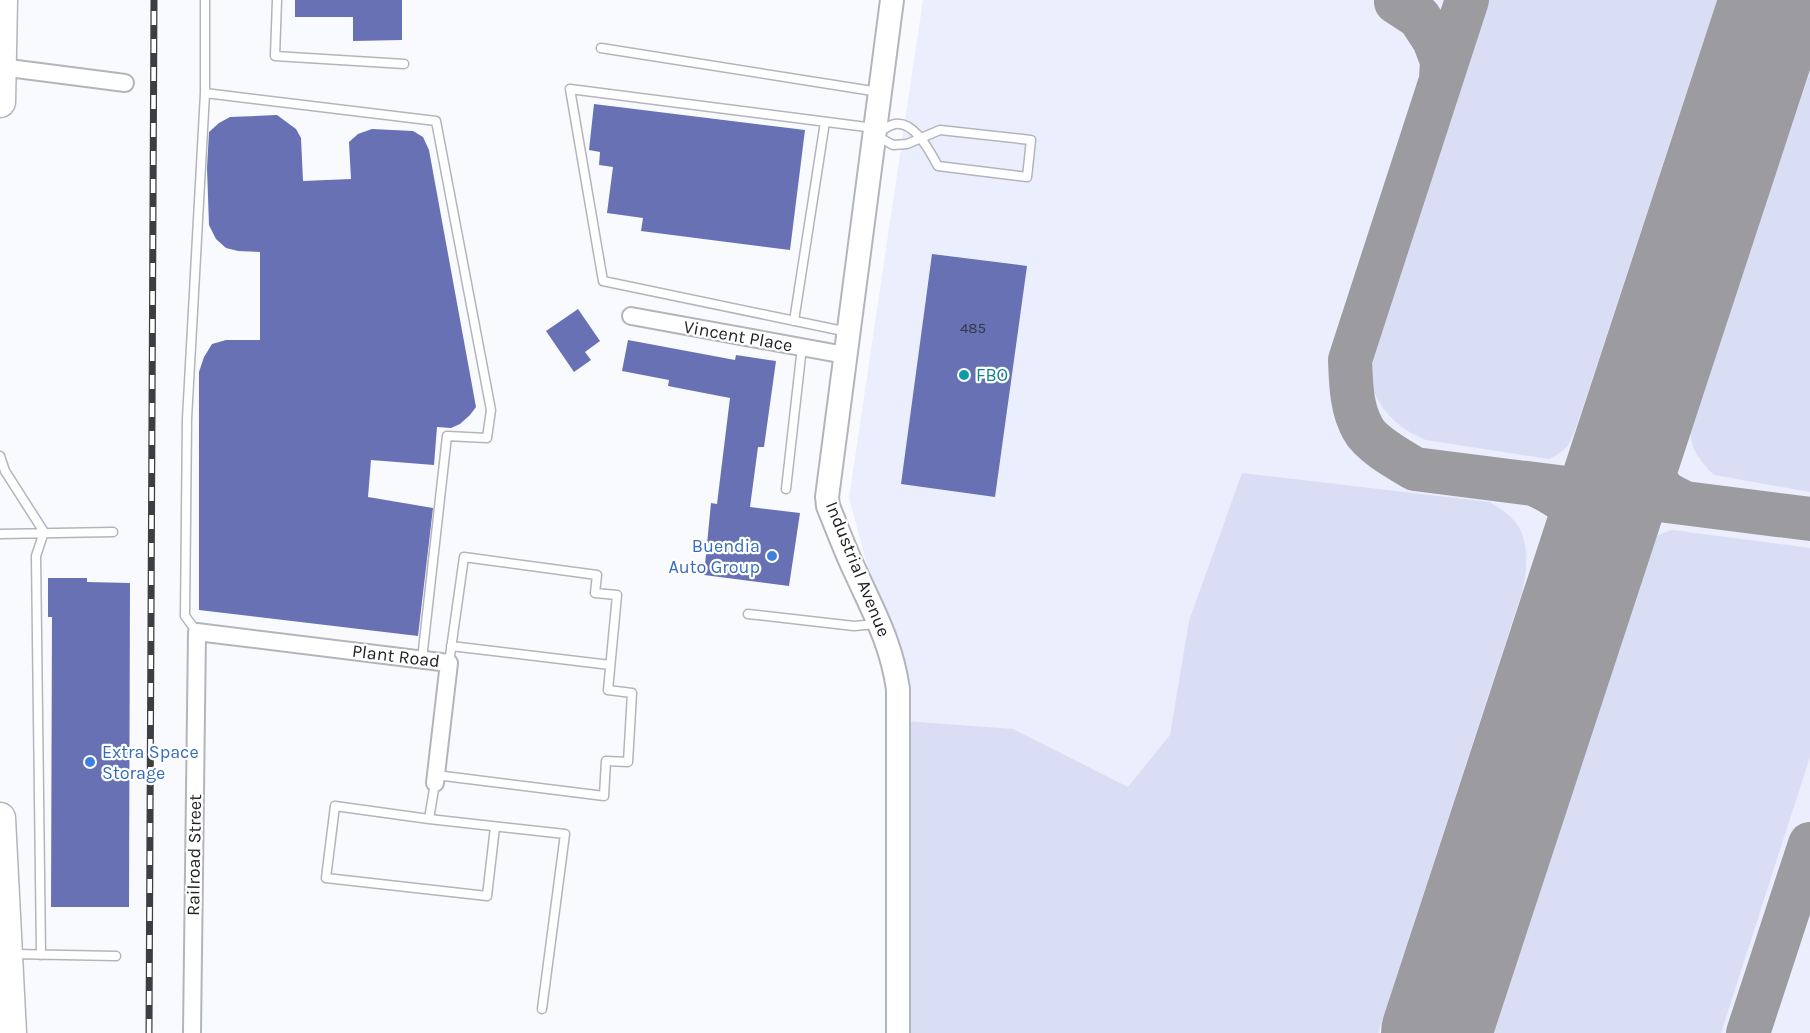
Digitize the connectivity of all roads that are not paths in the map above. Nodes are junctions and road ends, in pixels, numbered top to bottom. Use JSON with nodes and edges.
{"nodes":[{"id":1,"x":2,"y":0,"type":"edge"},
{"id":2,"x":205,"y":0,"type":"edge"},
{"id":3,"x":277,"y":0,"type":"edge"},
{"id":4,"x":892,"y":0,"type":"edge"},
{"id":5,"x":601,"y":48,"type":"dead end"},
{"id":6,"x":404,"y":64,"type":"dead end"},
{"id":7,"x":1,"y":67,"type":"edge"},
{"id":8,"x":126,"y":83,"type":"dead end"},
{"id":9,"x":880,"y":92,"type":"junction"},
{"id":10,"x":205,"y":93,"type":"junction"},
{"id":11,"x":0,"y":102,"type":"edge"},
{"id":12,"x":825,"y":122,"type":"junction"},
{"id":13,"x":875,"y":131,"type":"junction"},
{"id":14,"x":921,"y":137,"type":"junction"},
{"id":15,"x":631,"y":316,"type":"dead end"},
{"id":16,"x":794,"y":321,"type":"junction"},
{"id":17,"x":848,"y":332,"type":"junction"},
{"id":18,"x":802,"y":347,"type":"junction"},
{"id":19,"x":845,"y":355,"type":"junction"},
{"id":20,"x":0,"y":456,"type":"edge"},
{"id":21,"x":786,"y":489,"type":"dead end"},
{"id":22,"x":44,"y":532,"type":"junction"},
{"id":23,"x":112,"y":532,"type":"dead end"},
{"id":24,"x":0,"y":534,"type":"edge"},
{"id":25,"x":748,"y":614,"type":"dead end"},
{"id":26,"x":880,"y":623,"type":"junction"},
{"id":27,"x":197,"y":632,"type":"junction"},
{"id":28,"x":451,"y":646,"type":"junction"},
{"id":29,"x":422,"y":660,"type":"junction"},
{"id":30,"x":448,"y":663,"type":"junction"},
{"id":31,"x":610,"y":665,"type":"junction"},
{"id":32,"x":435,"y":779,"type":"junction"},
{"id":33,"x":0,"y":818,"type":"edge"},
{"id":34,"x":429,"y":819,"type":"junction"},
{"id":35,"x":495,"y":827,"type":"junction"},
{"id":36,"x":7,"y":954,"type":"junction"},
{"id":37,"x":41,"y":955,"type":"junction"},
{"id":38,"x":116,"y":956,"type":"dead end"},
{"id":39,"x":542,"y":1009,"type":"dead end"},
{"id":40,"x":11,"y":1033,"type":"edge"},
{"id":41,"x":192,"y":1033,"type":"edge"},
{"id":42,"x":898,"y":1033,"type":"edge"}],
"edges":[{"from":1,"to":7,"type":"highway"},
{"from":2,"to":10,"type":"lane"},
{"from":3,"to":6,"type":"lane"},
{"from":4,"to":9,"type":"street","name":"Industrial Avenue"},
{"from":5,"to":9,"type":"lane"},
{"from":7,"to":8,"type":"street"},
{"from":7,"to":11,"type":"highway"},
{"from":9,"to":13,"type":"street","name":"Industrial Avenue"},
{"from":10,"to":27,"type":"lane"},
{"from":10,"to":29,"type":"lane"},
{"from":12,"to":13,"type":"lane"},
{"from":12,"to":16,"type":"lane"},
{"from":12,"to":16,"type":"lane"},
{"from":13,"to":14,"type":"lane"},
{"from":13,"to":14,"type":"lane"},
{"from":13,"to":17,"type":"street","name":"Industrial Avenue"},
{"from":14,"to":14,"type":"lane"},
{"from":15,"to":18,"type":"street","name":"Vincent Place"},
{"from":16,"to":17,"type":"lane"},
{"from":17,"to":19,"type":"street","name":"Industrial Avenue"},
{"from":18,"to":19,"type":"street","name":"Vincent Place"},
{"from":18,"to":21,"type":"lane"},
{"from":19,"to":26,"type":"street","name":"Industrial Avenue"},
{"from":20,"to":22,"type":"lane"},
{"from":22,"to":23,"type":"lane"},
{"from":22,"to":24,"type":"lane"},
{"from":22,"to":37,"type":"lane"},
{"from":25,"to":26,"type":"lane"},
{"from":26,"to":42,"type":"street","name":"Industrial Avenue"},
{"from":27,"to":29,"type":"street","name":"Plant Road"},
{"from":27,"to":41,"type":"street","name":"Railroad Street"},
{"from":28,"to":30,"type":"lane"},
{"from":28,"to":31,"type":"lane"},
{"from":28,"to":31,"type":"lane"},
{"from":29,"to":30,"type":"street","name":"Plant Road"},
{"from":30,"to":32,"type":"street","name":"Plant Road"},
{"from":31,"to":32,"type":"lane"},
{"from":32,"to":34,"type":"lane"},
{"from":33,"to":36,"type":"highway"},
{"from":34,"to":35,"type":"lane"},
{"from":34,"to":35,"type":"lane"},
{"from":35,"to":39,"type":"lane"},
{"from":36,"to":37,"type":"lane"},
{"from":36,"to":40,"type":"highway"},
{"from":37,"to":38,"type":"lane"}]}
